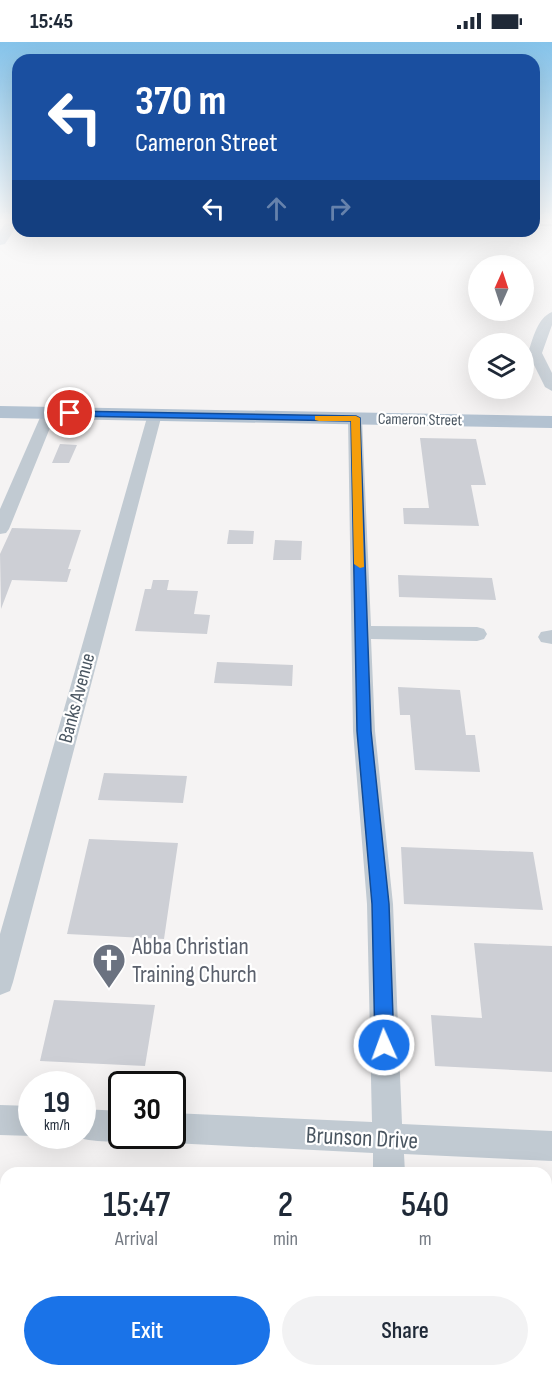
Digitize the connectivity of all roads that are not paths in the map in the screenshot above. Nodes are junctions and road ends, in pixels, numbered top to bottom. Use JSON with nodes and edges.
{"nodes":[{"id":1,"x":552,"y":316,"type":"edge"},
{"id":2,"x":552,"y":387,"type":"edge"},
{"id":3,"x":0,"y":412,"type":"edge"},
{"id":4,"x":49,"y":413,"type":"junction"},
{"id":5,"x":155,"y":414,"type":"junction"},
{"id":6,"x":356,"y":418,"type":"junction"},
{"id":7,"x":552,"y":422,"type":"edge"},
{"id":8,"x":0,"y":530,"type":"edge"},
{"id":9,"x":362,"y":632,"type":"junction"},
{"id":10,"x":477,"y":634,"type":"dead end"},
{"id":11,"x":0,"y":982,"type":"edge"},
{"id":12,"x":0,"y":1120,"type":"edge"},
{"id":13,"x":18,"y":1121,"type":"edge"},
{"id":14,"x":186,"y":1129,"type":"edge"},
{"id":15,"x":387,"y":1139,"type":"junction"},
{"id":16,"x":552,"y":1146,"type":"edge"},
{"id":17,"x":389,"y":1167,"type":"edge"}],
"edges":[{"from":1,"to":2,"type":"street"},
{"from":3,"to":4,"type":"main road","name":"Cameron Street"},
{"from":4,"to":5,"type":"main road","name":"Cameron Street"},
{"from":4,"to":8,"type":"street"},
{"from":5,"to":6,"type":"main road","name":"Cameron Street"},
{"from":5,"to":11,"type":"street","name":"Banks Avenue"},
{"from":6,"to":7,"type":"main road","name":"Cameron Street"},
{"from":6,"to":9,"type":"street"},
{"from":9,"to":10,"type":"street"},
{"from":9,"to":15,"type":"street"},
{"from":12,"to":13,"type":"street"},
{"from":14,"to":15,"type":"street","name":"Brunson Drive"},
{"from":15,"to":16,"type":"street","name":"Brunson Drive"},
{"from":15,"to":17,"type":"street"}]}
